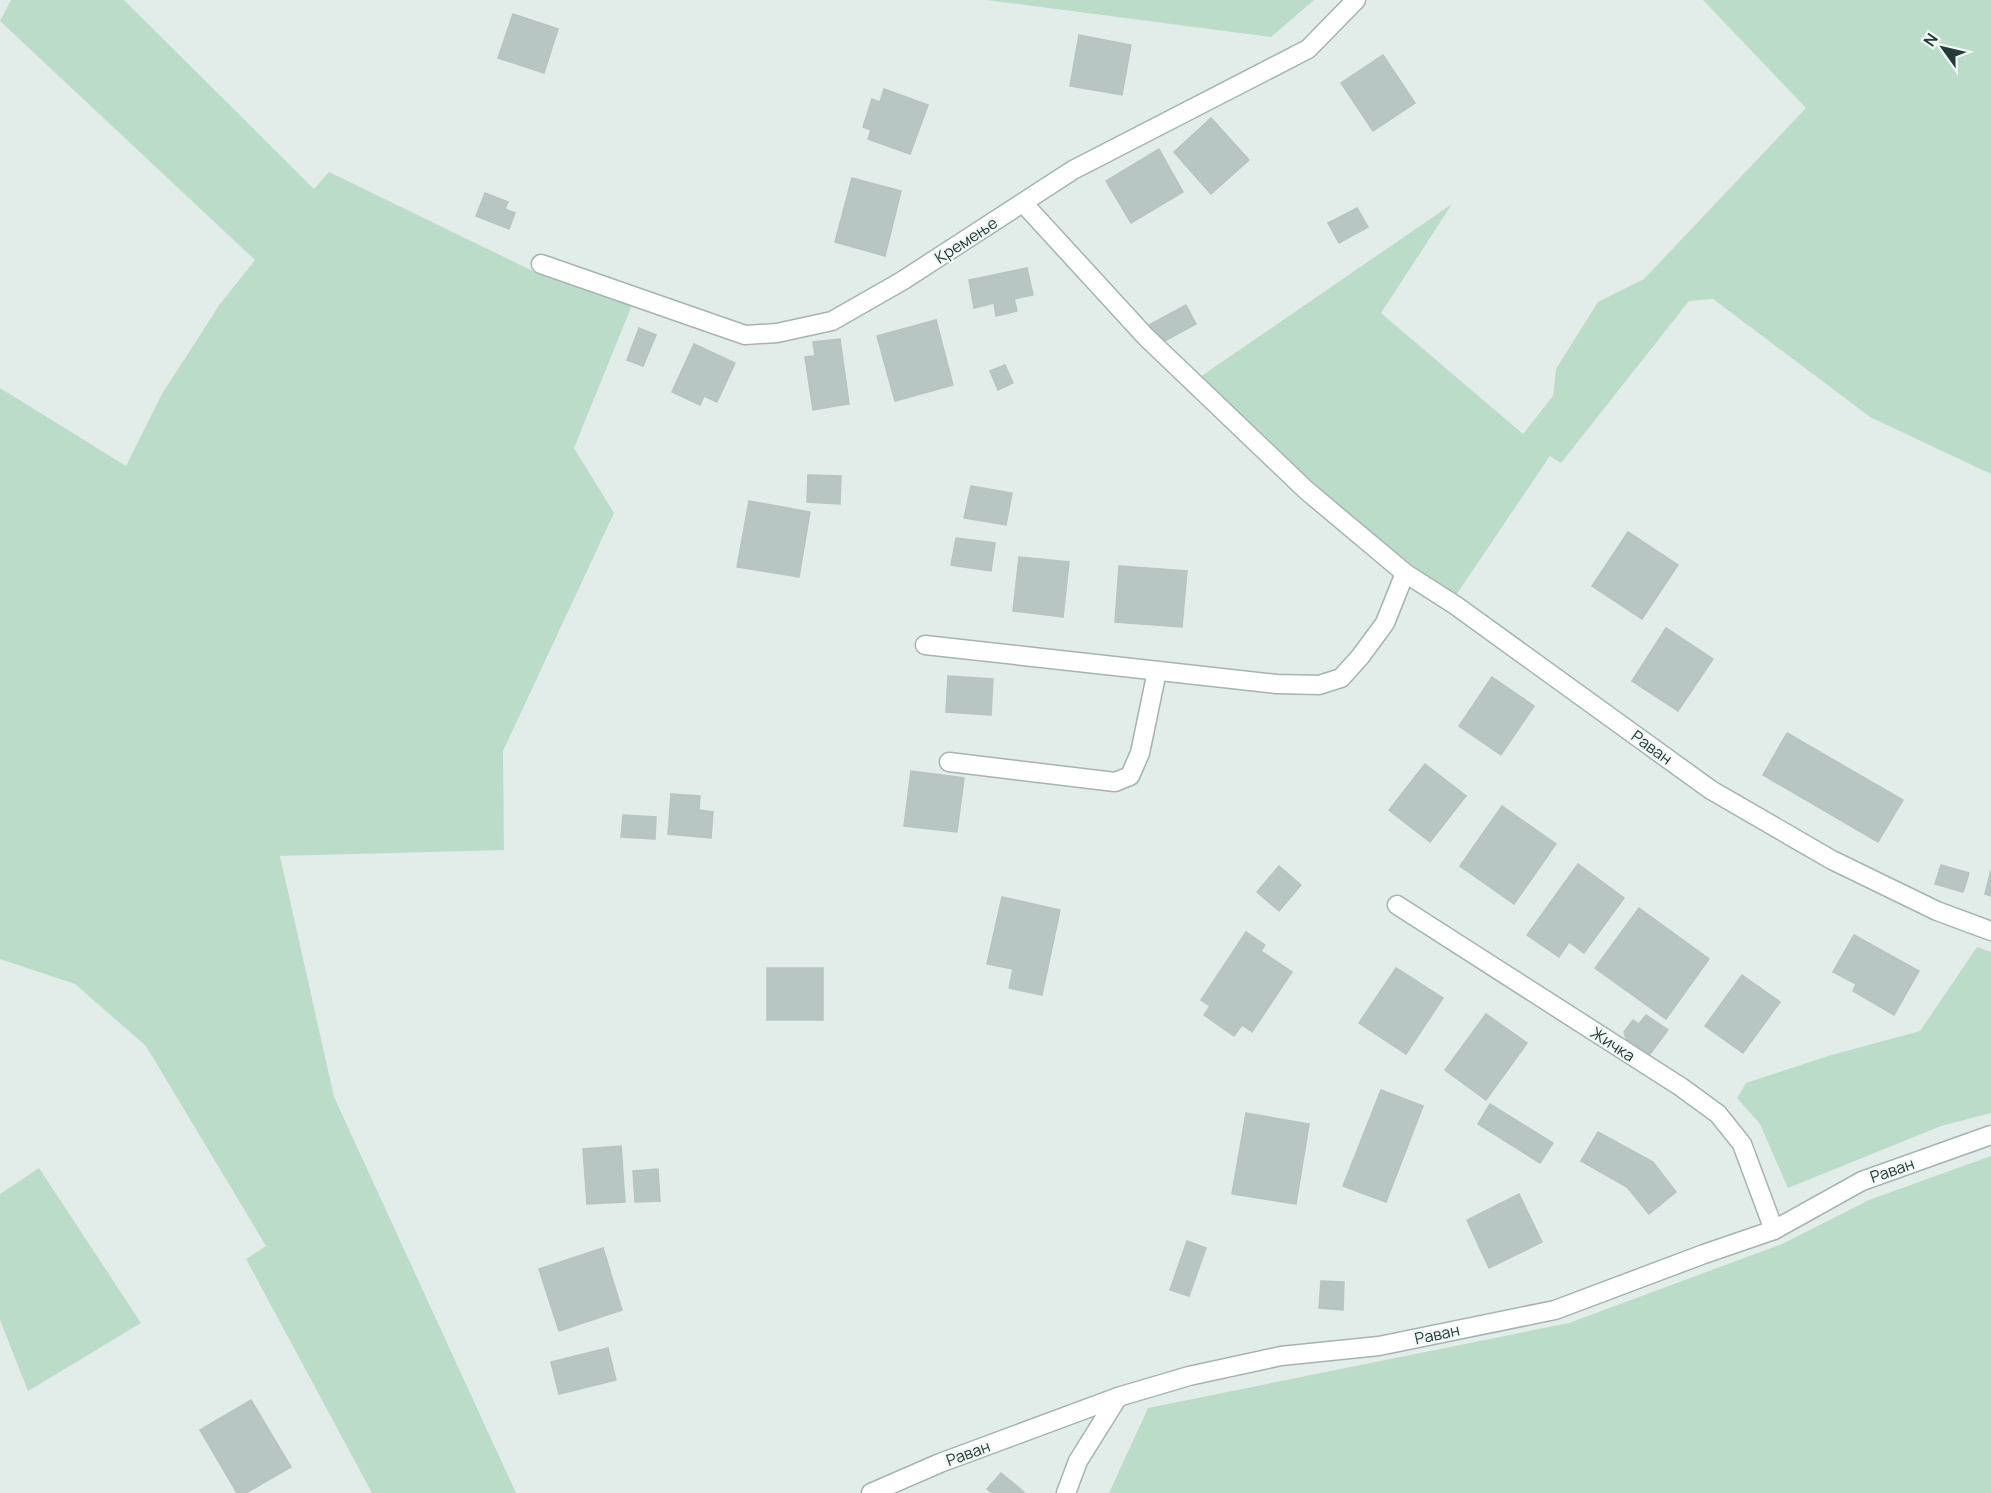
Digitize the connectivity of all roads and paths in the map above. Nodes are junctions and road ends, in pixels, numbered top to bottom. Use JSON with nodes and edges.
{"nodes":[{"id":1,"x":1356,"y":0,"type":"edge"},
{"id":2,"x":1024,"y":204,"type":"junction"},
{"id":3,"x":541,"y":264,"type":"dead end"},
{"id":4,"x":1406,"y":573,"type":"junction"},
{"id":5,"x":925,"y":645,"type":"dead end"},
{"id":6,"x":1157,"y":670,"type":"junction"},
{"id":7,"x":950,"y":762,"type":"dead end"},
{"id":8,"x":1397,"y":905,"type":"dead end"},
{"id":9,"x":1991,"y":931,"type":"edge"},
{"id":10,"x":1991,"y":1135,"type":"edge"},
{"id":11,"x":1774,"y":1230,"type":"junction"},
{"id":12,"x":1118,"y":1397,"type":"junction"},
{"id":13,"x":875,"y":1492,"type":"edge"},
{"id":14,"x":1066,"y":1493,"type":"edge"}],
"edges":[{"from":1,"to":2,"type":"street","name":"Кремење"},
{"from":2,"to":3,"type":"street","name":"Кремење"},
{"from":2,"to":4,"type":"street","name":"Раван"},
{"from":4,"to":6,"type":"street"},
{"from":4,"to":9,"type":"street","name":"Раван"},
{"from":5,"to":6,"type":"street"},
{"from":6,"to":7,"type":"street"},
{"from":8,"to":11,"type":"street","name":"Жичка"},
{"from":10,"to":11,"type":"street","name":"Раван"},
{"from":11,"to":12,"type":"street","name":"Раван"},
{"from":12,"to":13,"type":"street","name":"Раван"},
{"from":12,"to":14,"type":"street"}]}
